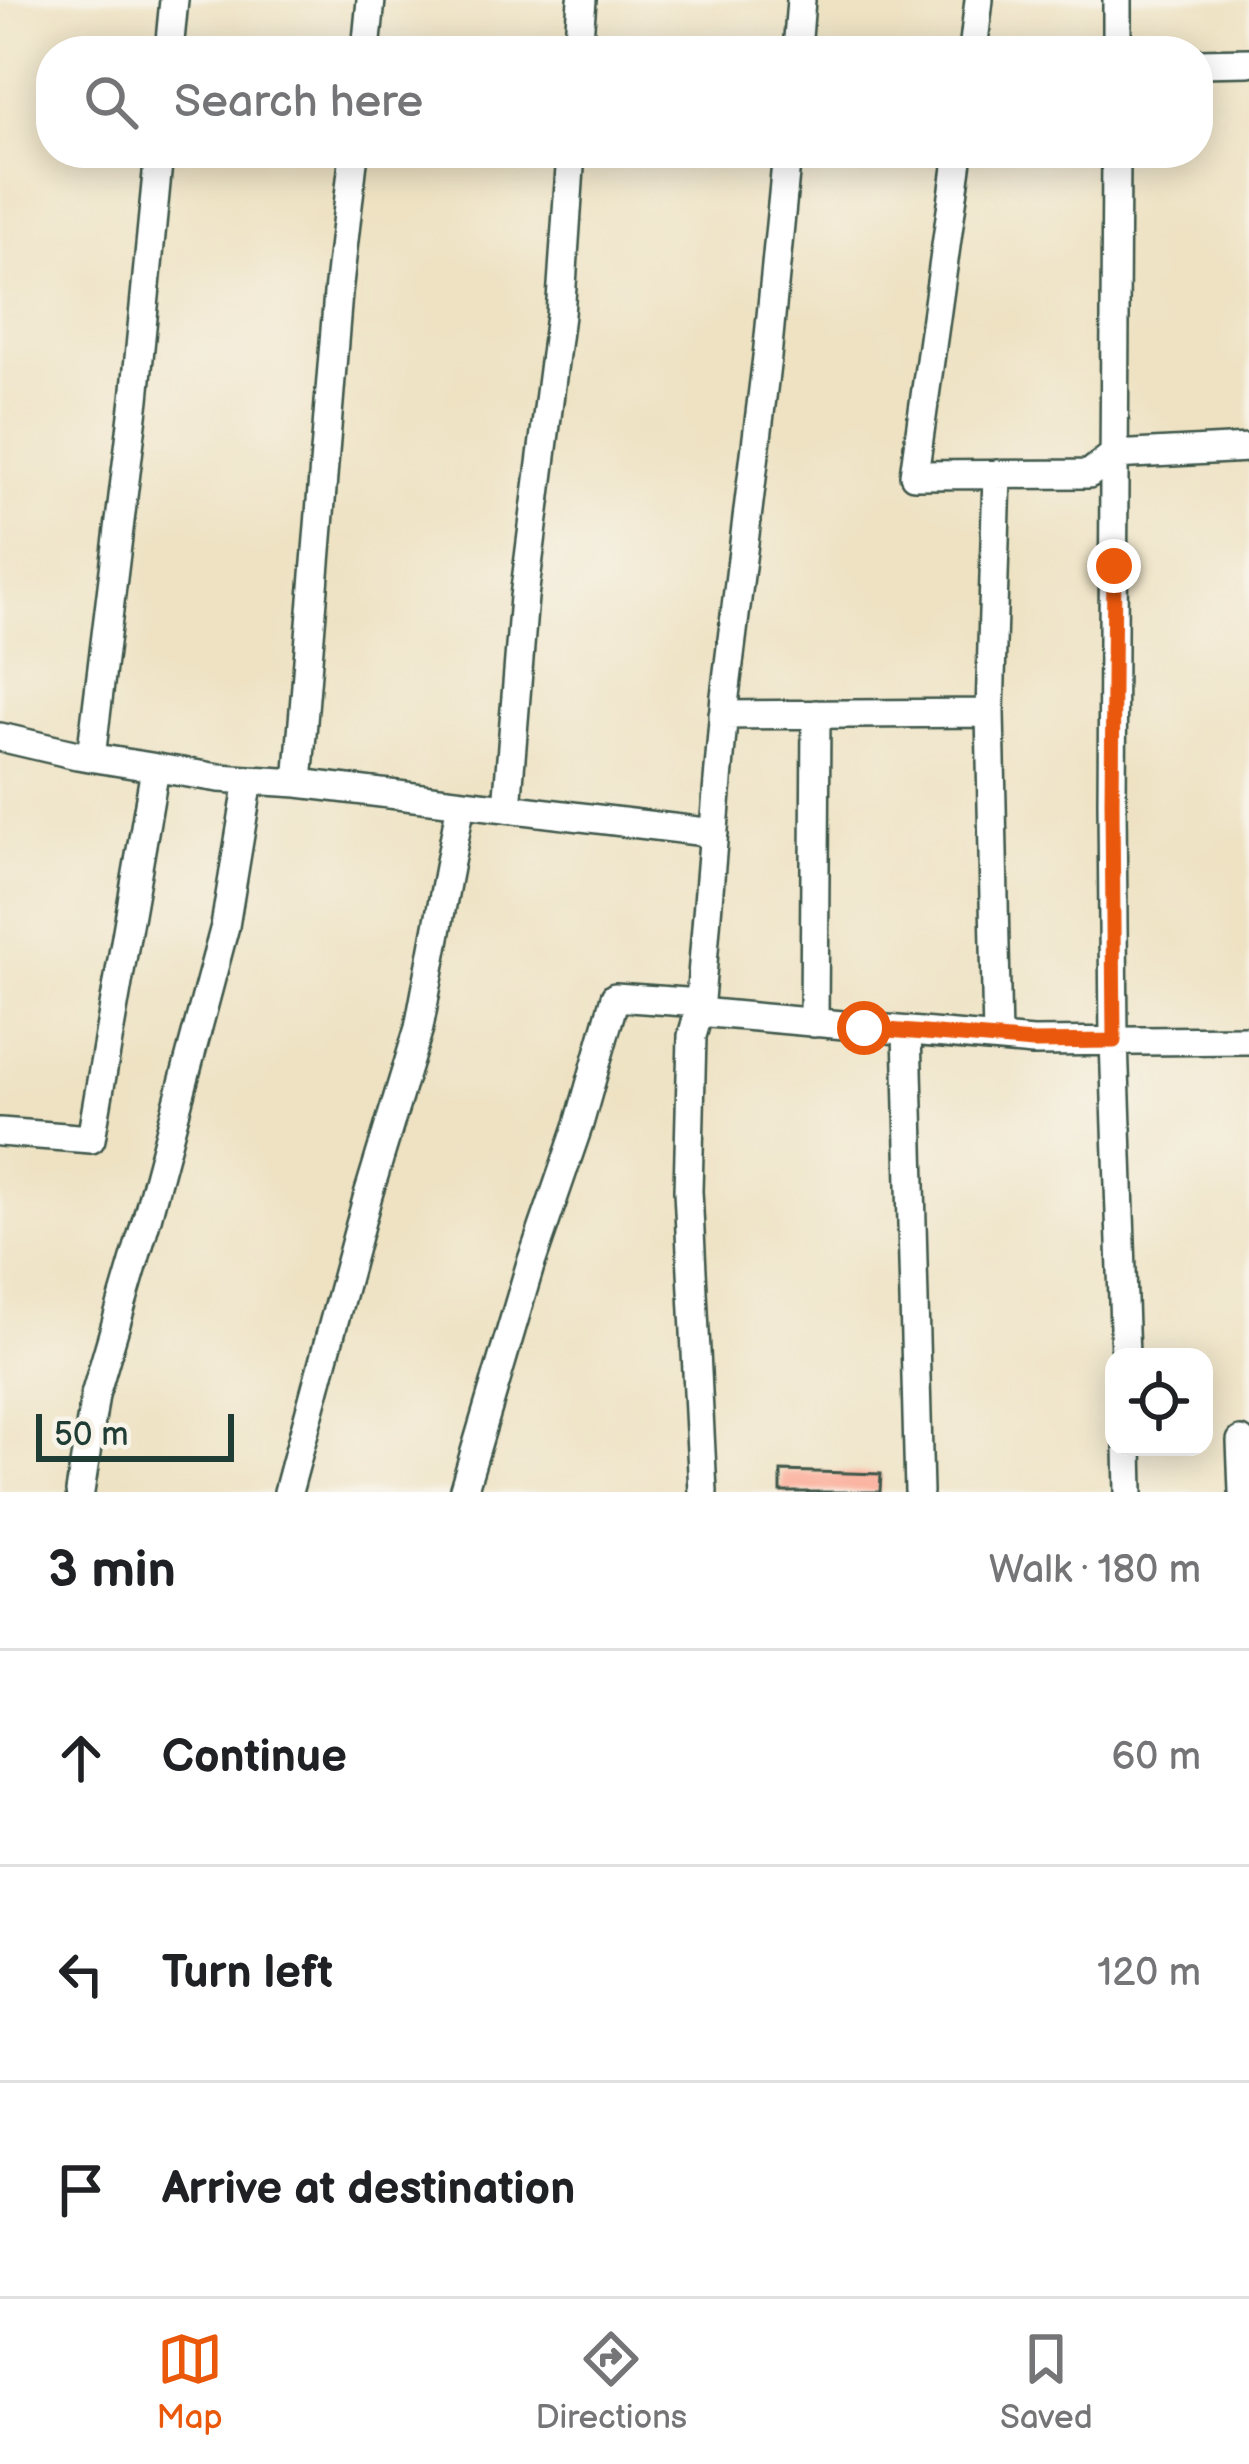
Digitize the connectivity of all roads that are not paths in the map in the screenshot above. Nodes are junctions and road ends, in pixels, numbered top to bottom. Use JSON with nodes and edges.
{"nodes":[{"id":1,"x":174,"y":0,"type":"edge"},
{"id":2,"x":371,"y":0,"type":"edge"},
{"id":3,"x":582,"y":0,"type":"edge"},
{"id":4,"x":801,"y":0,"type":"edge"},
{"id":5,"x":979,"y":0,"type":"edge"},
{"id":6,"x":1117,"y":0,"type":"edge"},
{"id":7,"x":170,"y":36,"type":"edge"},
{"id":8,"x":367,"y":36,"type":"edge"},
{"id":9,"x":579,"y":36,"type":"edge"},
{"id":10,"x":797,"y":36,"type":"edge"},
{"id":11,"x":975,"y":36,"type":"edge"},
{"id":12,"x":1117,"y":36,"type":"edge"},
{"id":13,"x":1249,"y":62,"type":"edge"},
{"id":14,"x":1213,"y":63,"type":"edge"},
{"id":15,"x":158,"y":168,"type":"edge"},
{"id":16,"x":352,"y":168,"type":"edge"},
{"id":17,"x":570,"y":168,"type":"edge"},
{"id":18,"x":786,"y":168,"type":"edge"},
{"id":19,"x":957,"y":168,"type":"edge"},
{"id":20,"x":1116,"y":168,"type":"edge"},
{"id":21,"x":1249,"y":448,"type":"edge"},
{"id":22,"x":1113,"y":454,"type":"junction"},
{"id":23,"x":997,"y":474,"type":"junction"},
{"id":24,"x":990,"y":713,"type":"junction"},
{"id":25,"x":816,"y":714,"type":"junction"},
{"id":26,"x":723,"y":715,"type":"junction"},
{"id":27,"x":0,"y":736,"type":"edge"},
{"id":28,"x":91,"y":757,"type":"junction"},
{"id":29,"x":155,"y":769,"type":"junction"},
{"id":30,"x":249,"y":780,"type":"junction"},
{"id":31,"x":298,"y":783,"type":"junction"},
{"id":32,"x":461,"y":802,"type":"junction"},
{"id":33,"x":507,"y":808,"type":"junction"},
{"id":34,"x":714,"y":832,"type":"junction"},
{"id":35,"x":699,"y":1007,"type":"junction"},
{"id":36,"x":814,"y":1023,"type":"junction"},
{"id":37,"x":908,"y":1031,"type":"junction"},
{"id":38,"x":997,"y":1039,"type":"junction"},
{"id":39,"x":1249,"y":1040,"type":"edge"},
{"id":40,"x":1114,"y":1041,"type":"junction"},
{"id":41,"x":0,"y":1132,"type":"edge"},
{"id":42,"x":1125,"y":1348,"type":"edge"},
{"id":43,"x":1241,"y":1441,"type":"dead end"},
{"id":44,"x":1128,"y":1456,"type":"edge"},
{"id":45,"x":80,"y":1492,"type":"edge"},
{"id":46,"x":288,"y":1492,"type":"edge"},
{"id":47,"x":463,"y":1492,"type":"edge"},
{"id":48,"x":704,"y":1492,"type":"edge"},
{"id":49,"x":919,"y":1492,"type":"edge"},
{"id":50,"x":1129,"y":1492,"type":"edge"},
{"id":51,"x":1243,"y":1492,"type":"edge"}],
"edges":[{"from":1,"to":7,"type":"street"},
{"from":2,"to":8,"type":"street"},
{"from":3,"to":9,"type":"street"},
{"from":4,"to":10,"type":"street"},
{"from":5,"to":11,"type":"street"},
{"from":6,"to":12,"type":"street"},
{"from":13,"to":14,"type":"street"},
{"from":15,"to":28,"type":"street"},
{"from":16,"to":31,"type":"street"},
{"from":17,"to":33,"type":"street"},
{"from":18,"to":26,"type":"street"},
{"from":19,"to":23,"type":"street"},
{"from":20,"to":22,"type":"street"},
{"from":21,"to":22,"type":"street"},
{"from":22,"to":23,"type":"street"},
{"from":22,"to":40,"type":"street"},
{"from":23,"to":24,"type":"street"},
{"from":24,"to":25,"type":"street"},
{"from":24,"to":38,"type":"street"},
{"from":25,"to":26,"type":"street"},
{"from":25,"to":36,"type":"street"},
{"from":26,"to":34,"type":"street"},
{"from":27,"to":28,"type":"street"},
{"from":28,"to":29,"type":"street"},
{"from":29,"to":30,"type":"street"},
{"from":29,"to":41,"type":"street"},
{"from":30,"to":31,"type":"street"},
{"from":30,"to":45,"type":"street"},
{"from":31,"to":32,"type":"street"},
{"from":32,"to":33,"type":"street"},
{"from":32,"to":46,"type":"street"},
{"from":33,"to":34,"type":"street"},
{"from":34,"to":35,"type":"street"},
{"from":35,"to":36,"type":"street"},
{"from":35,"to":47,"type":"street"},
{"from":35,"to":48,"type":"street"},
{"from":36,"to":37,"type":"street"},
{"from":37,"to":38,"type":"street"},
{"from":37,"to":49,"type":"street"},
{"from":38,"to":40,"type":"street"},
{"from":39,"to":40,"type":"street"},
{"from":40,"to":42,"type":"street"},
{"from":43,"to":51,"type":"street"},
{"from":44,"to":50,"type":"street"}]}
